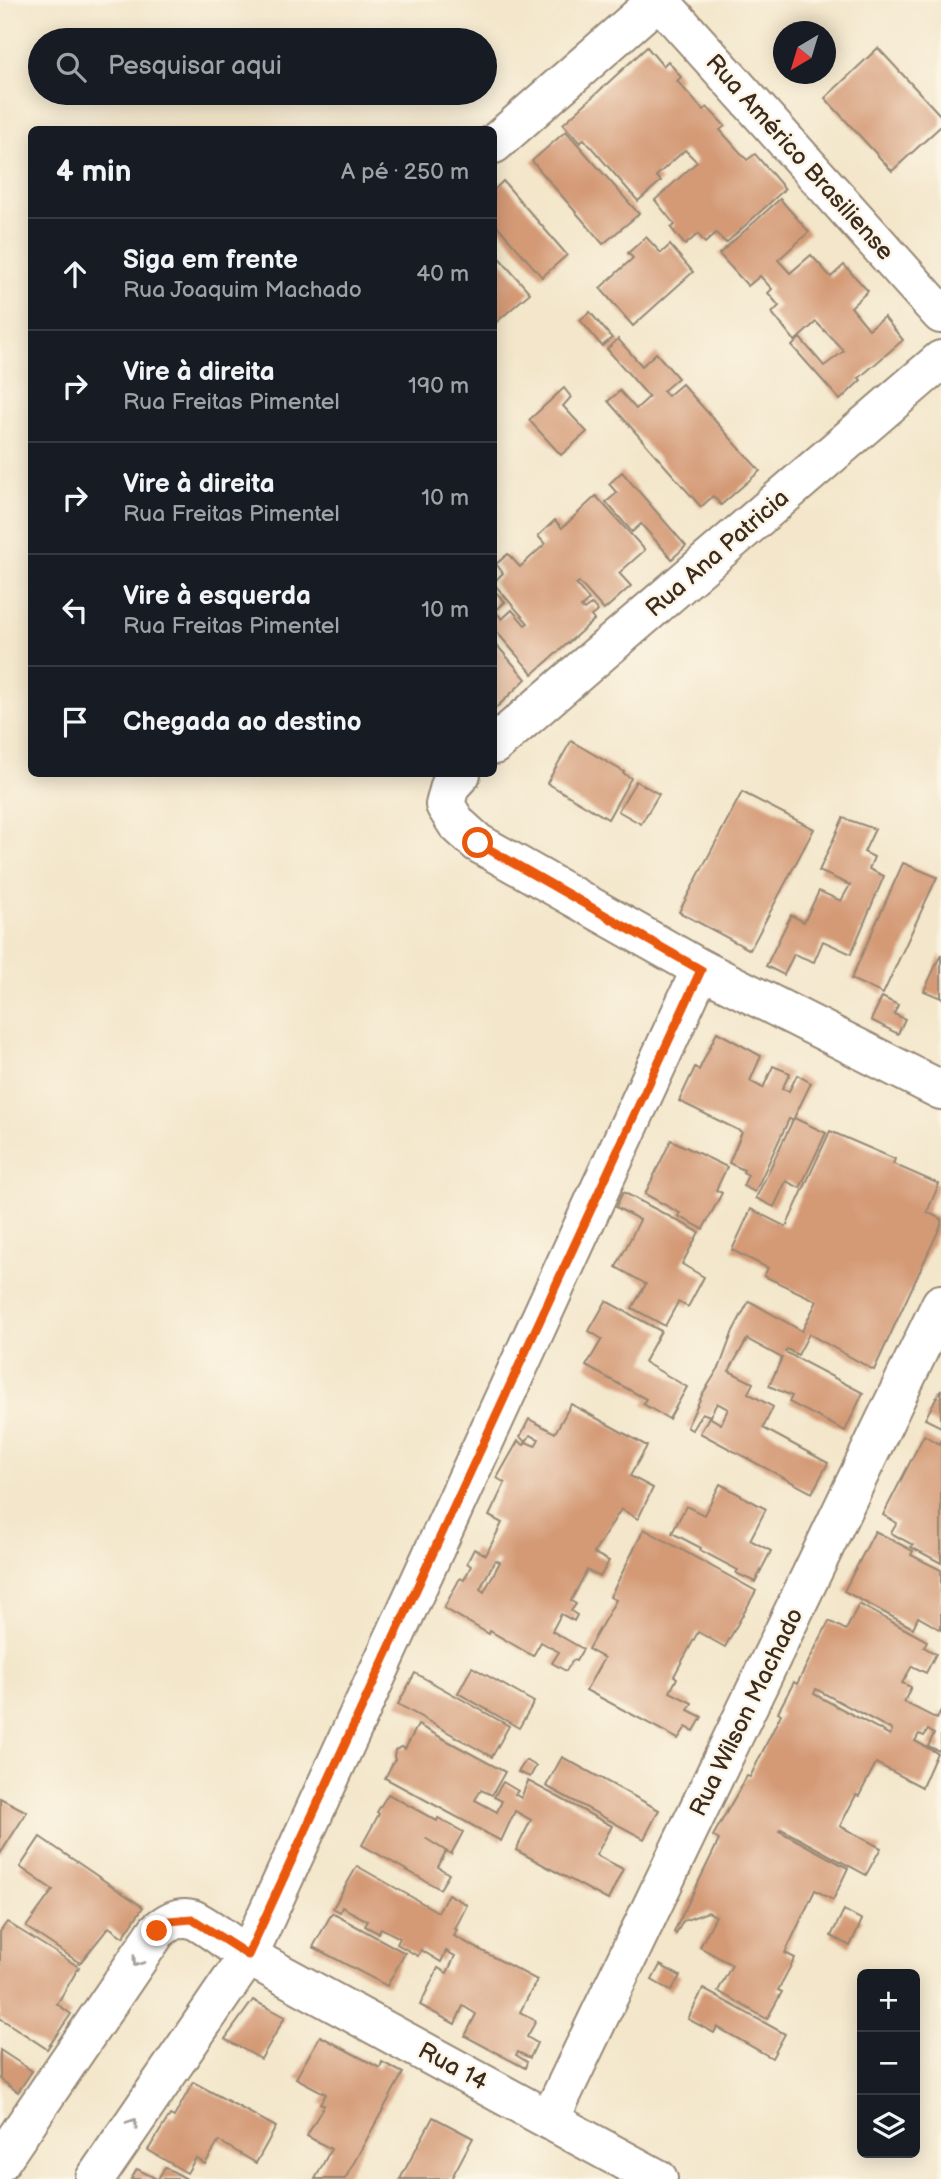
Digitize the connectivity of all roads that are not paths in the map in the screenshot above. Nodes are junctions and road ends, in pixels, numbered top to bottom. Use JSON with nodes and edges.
{"nodes":[{"id":1,"x":659,"y":0,"type":"edge"},
{"id":2,"x":497,"y":141,"type":"edge"},
{"id":3,"x":941,"y":314,"type":"edge"},
{"id":4,"x":941,"y":360,"type":"edge"},
{"id":5,"x":497,"y":742,"type":"edge"},
{"id":6,"x":458,"y":777,"type":"edge"},
{"id":7,"x":701,"y":970,"type":"junction"},
{"id":8,"x":941,"y":1090,"type":"edge"},
{"id":9,"x":941,"y":1304,"type":"edge"},
{"id":10,"x":248,"y":1955,"type":"junction"},
{"id":11,"x":550,"y":2119,"type":"junction"},
{"id":12,"x":0,"y":2162,"type":"edge"},
{"id":13,"x":95,"y":2179,"type":"edge"},
{"id":14,"x":658,"y":2179,"type":"edge"}],
"edges":[{"from":1,"to":2,"type":"street"},
{"from":1,"to":3,"type":"street","name":"Rua Américo Brasiliense"},
{"from":4,"to":5,"type":"street","name":"Rua Ana Patricia"},
{"from":6,"to":7,"type":"street"},
{"from":7,"to":8,"type":"street"},
{"from":7,"to":10,"type":"street"},
{"from":9,"to":11,"type":"street","name":"Rua Wilson Machado"},
{"from":10,"to":11,"type":"street","name":"Rua 14"},
{"from":10,"to":12,"type":"street","name":"Rua 14","one_way":true},
{"from":13,"to":10,"type":"street","one_way":true},
{"from":11,"to":14,"type":"street","name":"Rua 14"}]}
